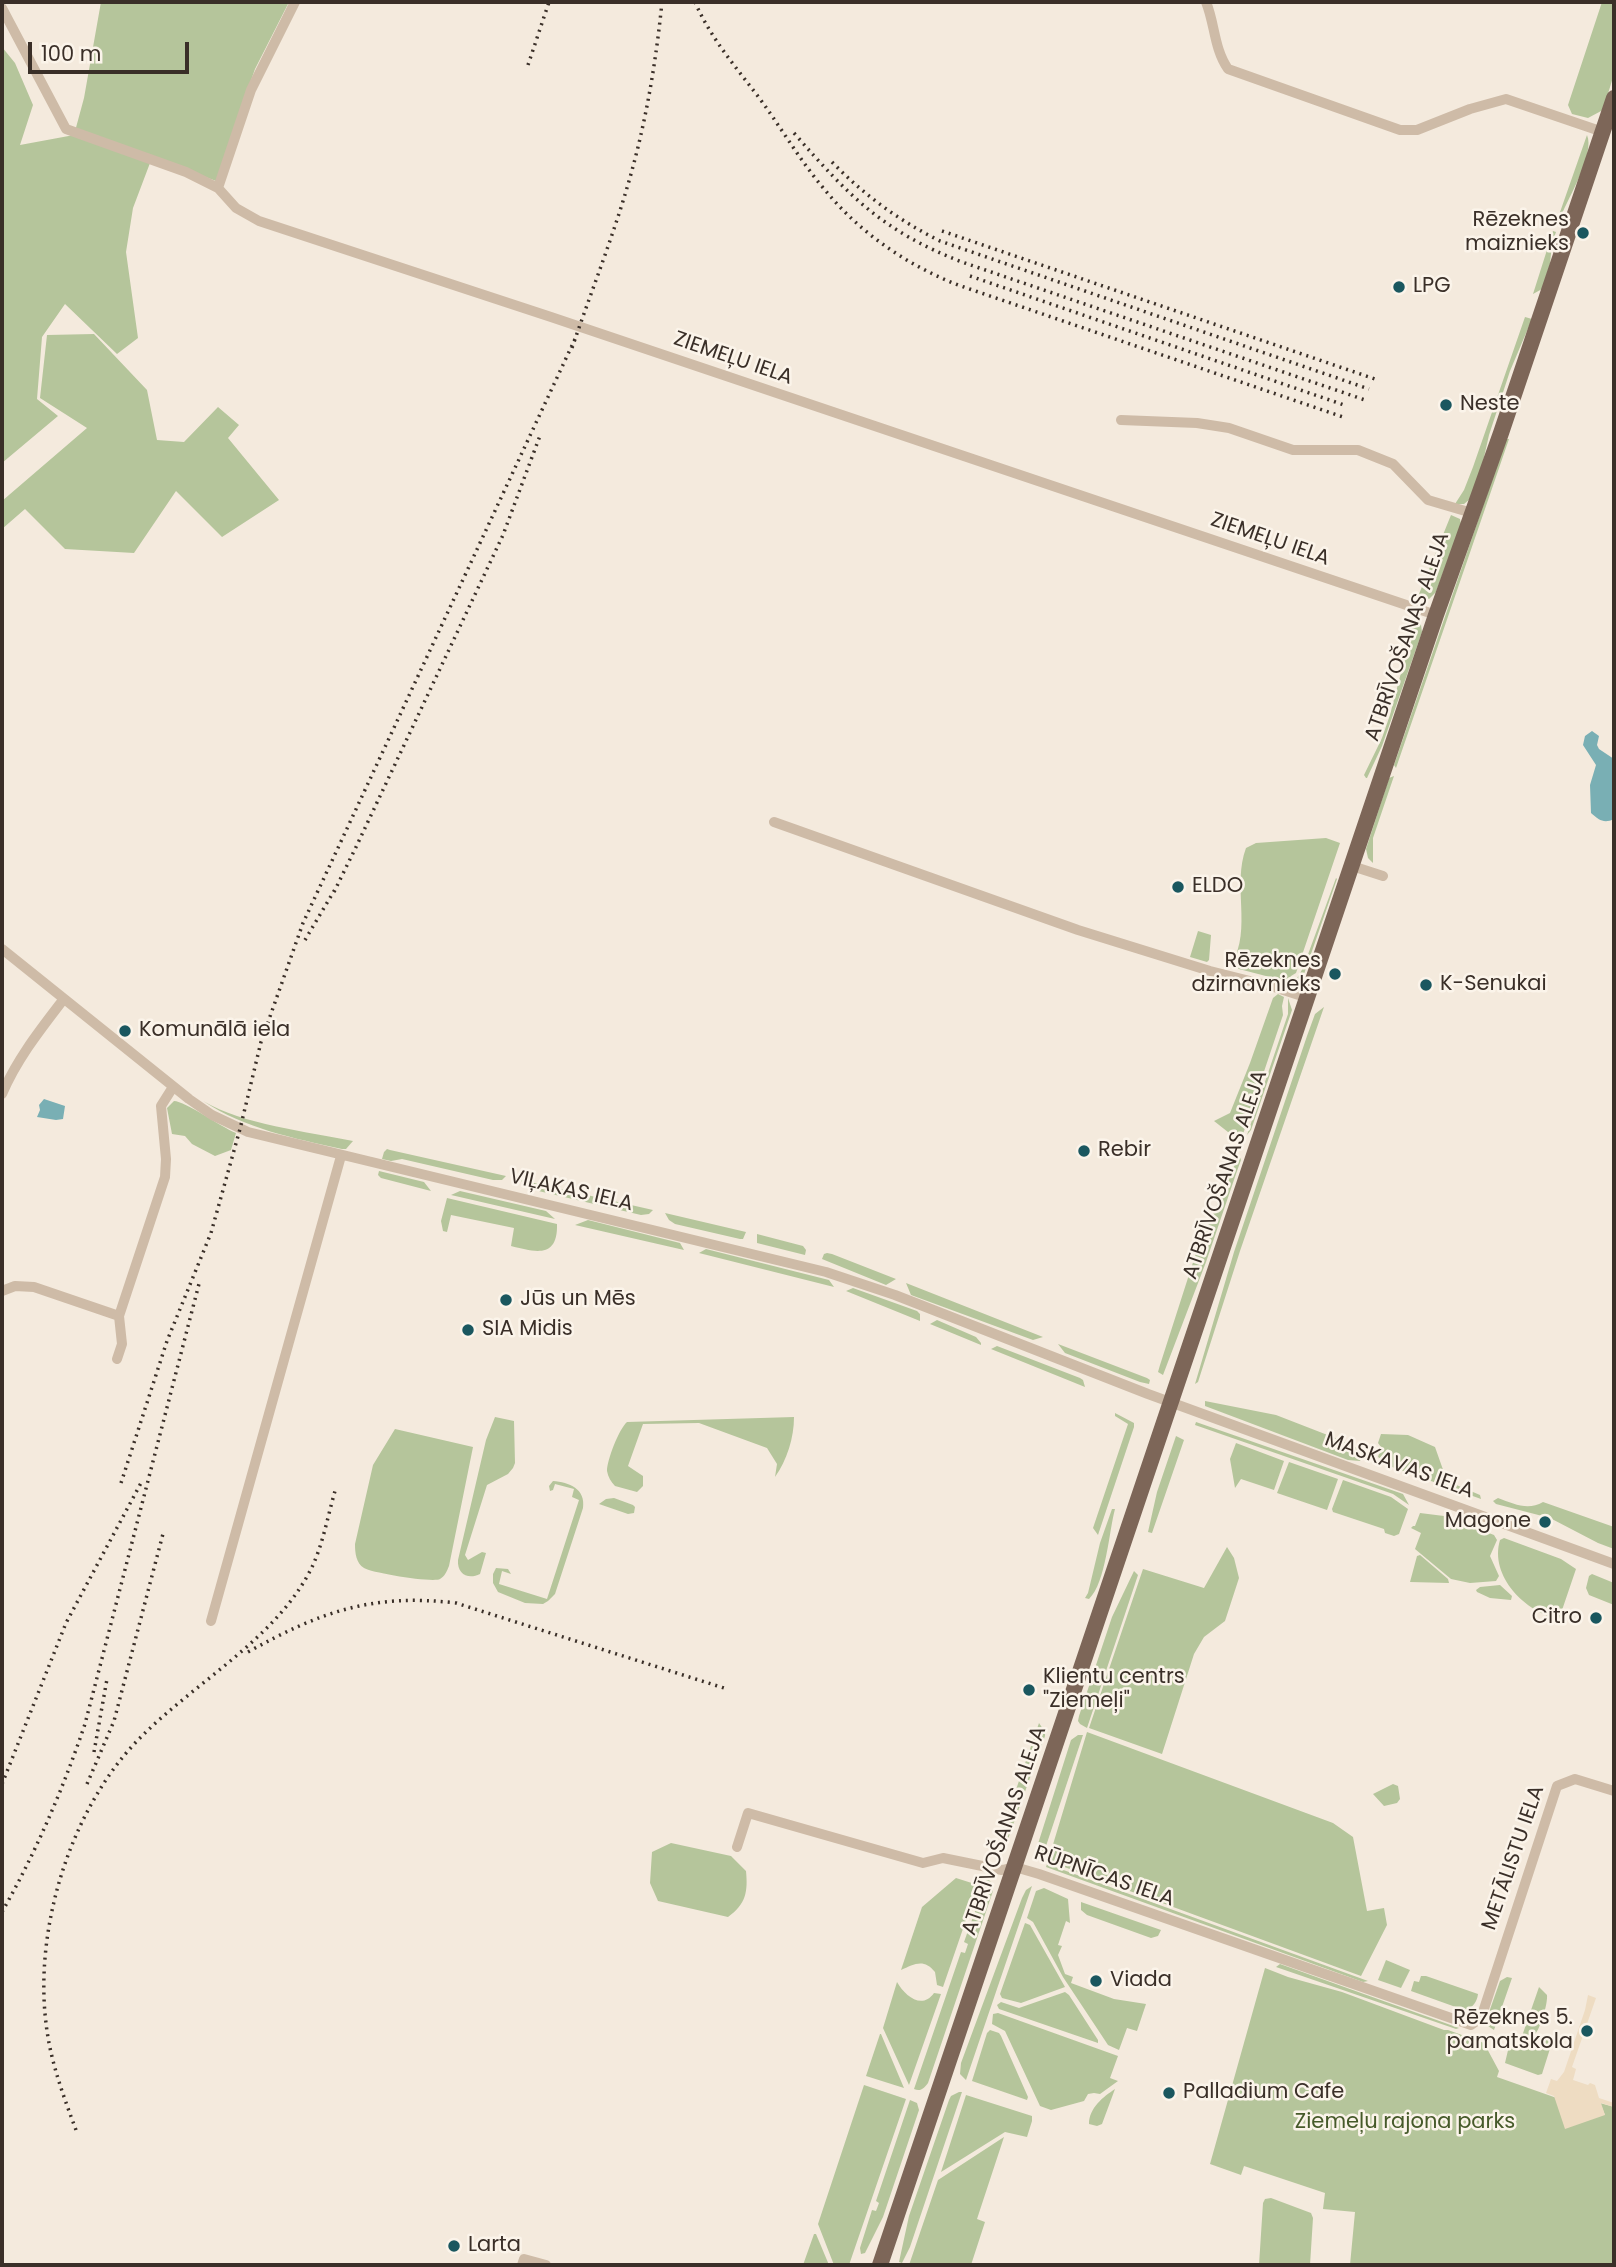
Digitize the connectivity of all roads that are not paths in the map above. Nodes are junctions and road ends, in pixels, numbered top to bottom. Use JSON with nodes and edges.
{"nodes":[{"id":1,"x":295,"y":2,"type":"edge"},
{"id":2,"x":1206,"y":2,"type":"edge"},
{"id":3,"x":2,"y":8,"type":"edge"},
{"id":4,"x":1614,"y":98,"type":"edge"},
{"id":5,"x":1602,"y":132,"type":"junction"},
{"id":6,"x":218,"y":187,"type":"junction"},
{"id":7,"x":1121,"y":420,"type":"dead end"},
{"id":8,"x":1472,"y":513,"type":"junction"},
{"id":9,"x":1436,"y":615,"type":"junction"},
{"id":10,"x":774,"y":822,"type":"dead end"},
{"id":11,"x":1352,"y":866,"type":"junction"},
{"id":12,"x":1382,"y":876,"type":"dead end"},
{"id":13,"x":2,"y":949,"type":"edge"},
{"id":14,"x":1308,"y":999,"type":"junction"},
{"id":15,"x":63,"y":1000,"type":"junction"},
{"id":16,"x":173,"y":1087,"type":"junction"},
{"id":17,"x":2,"y":1094,"type":"edge"},
{"id":18,"x":341,"y":1156,"type":"junction"},
{"id":19,"x":2,"y":1291,"type":"edge"},
{"id":20,"x":120,"y":1316,"type":"junction"},
{"id":21,"x":117,"y":1359,"type":"dead end"},
{"id":22,"x":1171,"y":1403,"type":"junction"},
{"id":23,"x":1614,"y":1564,"type":"edge"},
{"id":24,"x":211,"y":1620,"type":"dead end"},
{"id":25,"x":1614,"y":1791,"type":"edge"},
{"id":26,"x":737,"y":1847,"type":"dead end"},
{"id":27,"x":1014,"y":1867,"type":"junction"},
{"id":28,"x":1475,"y":2024,"type":"joint"},
{"id":29,"x":523,"y":2262,"type":"edge"},
{"id":30,"x":546,"y":2265,"type":"edge"},
{"id":31,"x":880,"y":2265,"type":"edge"}],
"edges":[{"from":1,"to":6,"type":"street"},
{"from":2,"to":5,"type":"street"},
{"from":3,"to":6,"type":"street"},
{"from":4,"to":5,"type":"main road","name":"ATBRĪVOŠANAS ALEJA"},
{"from":5,"to":8,"type":"main road","name":"ATBRĪVOŠANAS ALEJA"},
{"from":6,"to":9,"type":"street","name":"ZIEMEĻU IELA"},
{"from":7,"to":8,"type":"street"},
{"from":8,"to":9,"type":"main road","name":"ATBRĪVOŠANAS ALEJA"},
{"from":9,"to":11,"type":"main road","name":"ATBRĪVOŠANAS ALEJA"},
{"from":10,"to":14,"type":"street"},
{"from":11,"to":12,"type":"street"},
{"from":11,"to":14,"type":"main road","name":"ATBRĪVOŠANAS ALEJA"},
{"from":13,"to":15,"type":"street","name":"VIĻAKAS IELA"},
{"from":14,"to":22,"type":"main road","name":"ATBRĪVOŠANAS ALEJA"},
{"from":15,"to":16,"type":"street","name":"VIĻAKAS IELA"},
{"from":15,"to":17,"type":"street"},
{"from":16,"to":18,"type":"street","name":"VIĻAKAS IELA"},
{"from":16,"to":20,"type":"street"},
{"from":18,"to":22,"type":"street","name":"VIĻAKAS IELA"},
{"from":18,"to":24,"type":"street"},
{"from":19,"to":20,"type":"street"},
{"from":20,"to":21,"type":"street"},
{"from":22,"to":23,"type":"street","name":"MASKAVAS IELA"},
{"from":22,"to":27,"type":"main road","name":"ATBRĪVOŠANAS ALEJA"},
{"from":25,"to":28,"type":"street","name":"METĀLISTU IELA"},
{"from":26,"to":27,"type":"street","name":"RŪPNĪCAS IELA"},
{"from":27,"to":28,"type":"street","name":"RŪPNĪCAS IELA"},
{"from":27,"to":31,"type":"main road","name":"ATBRĪVOŠANAS ALEJA"},
{"from":29,"to":30,"type":"street"}]}
